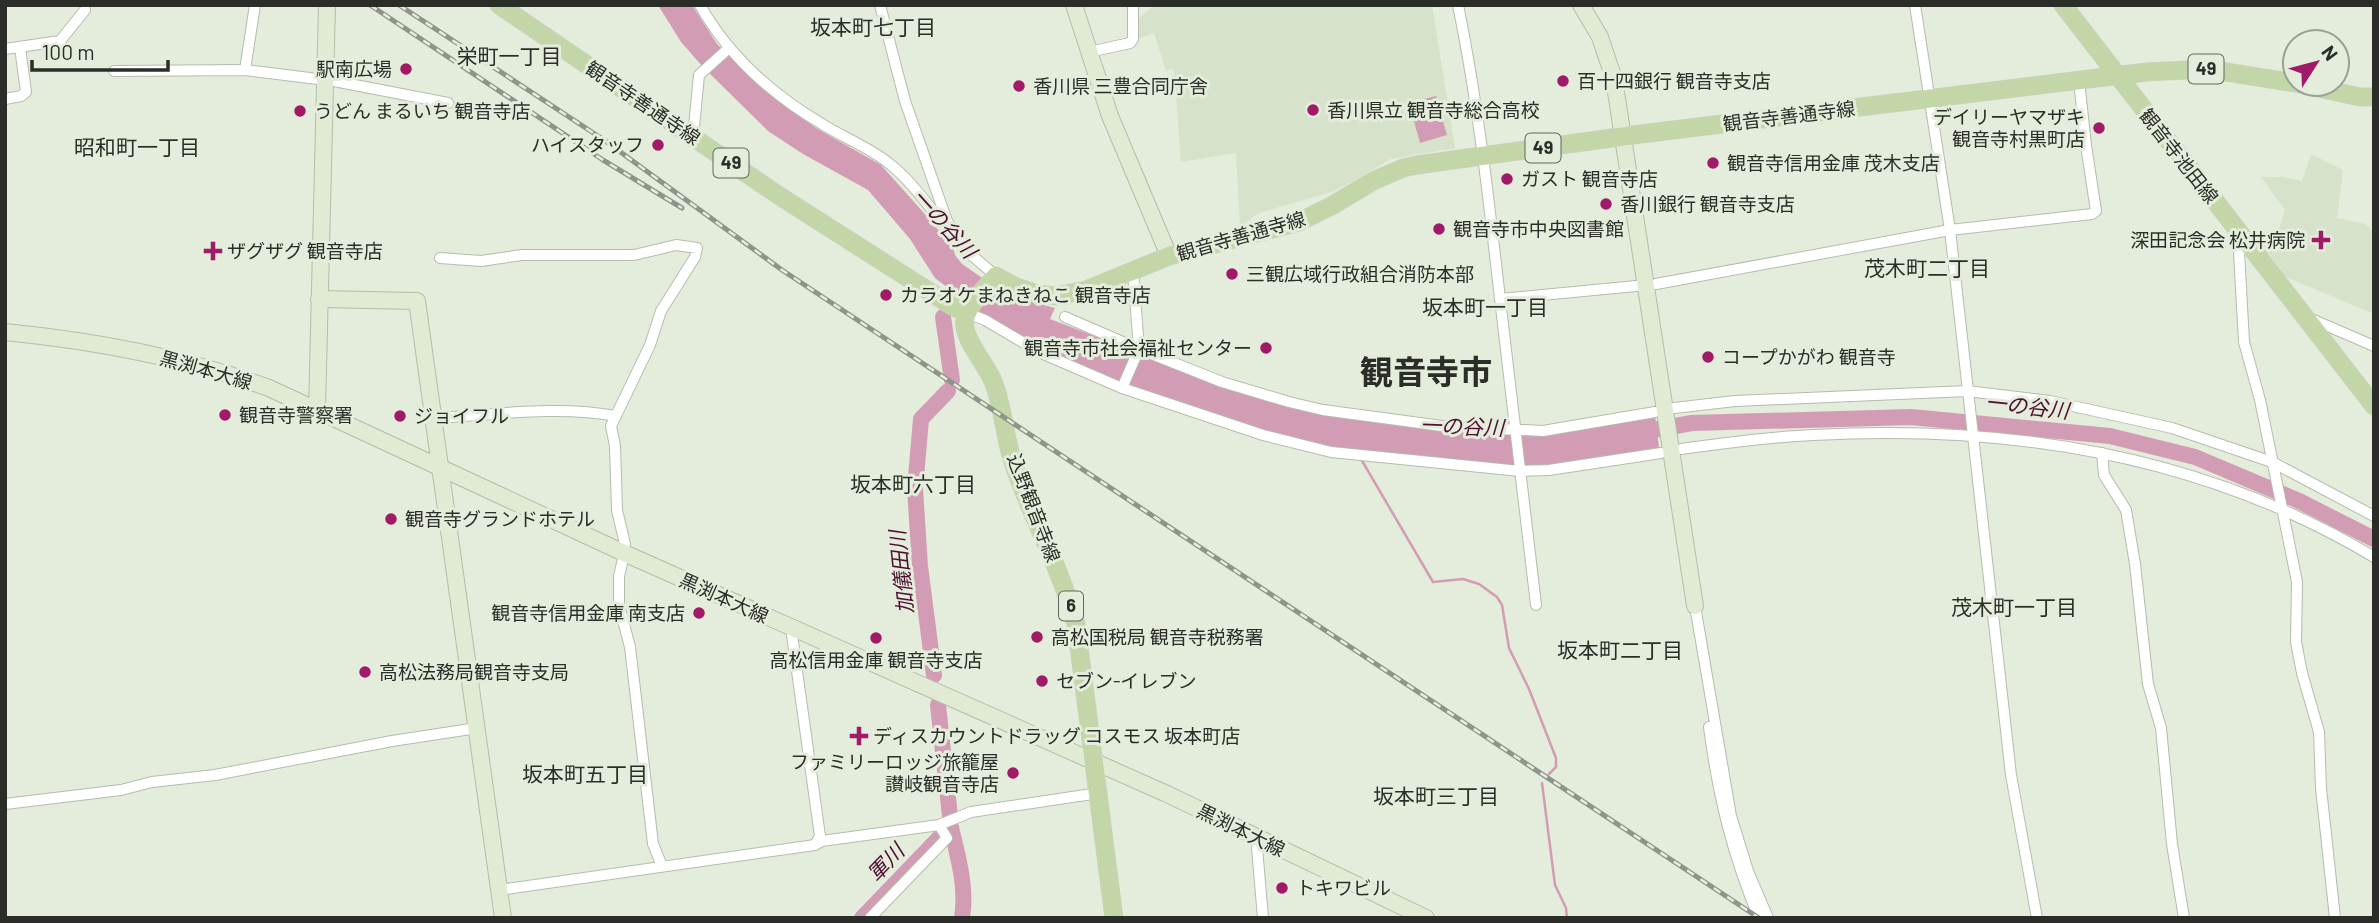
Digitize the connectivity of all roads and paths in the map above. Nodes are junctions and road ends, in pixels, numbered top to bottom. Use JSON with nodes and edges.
{"nodes":[{"id":1,"x":255,"y":5,"type":"edge"},
{"id":2,"x":327,"y":5,"type":"edge"},
{"id":3,"x":499,"y":5,"type":"edge"},
{"id":4,"x":700,"y":5,"type":"edge"},
{"id":5,"x":880,"y":5,"type":"edge"},
{"id":6,"x":1074,"y":5,"type":"edge"},
{"id":7,"x":1133,"y":5,"type":"edge"},
{"id":8,"x":1458,"y":5,"type":"edge"},
{"id":9,"x":1581,"y":5,"type":"edge"},
{"id":10,"x":1915,"y":5,"type":"edge"},
{"id":11,"x":2063,"y":5,"type":"edge"},
{"id":12,"x":85,"y":10,"type":"dead end"},
{"id":13,"x":20,"y":47,"type":"junction"},
{"id":14,"x":729,"y":48,"type":"junction"},
{"id":15,"x":5,"y":49,"type":"edge"},
{"id":16,"x":1089,"y":52,"type":"junction"},
{"id":17,"x":244,"y":70,"type":"junction"},
{"id":18,"x":114,"y":71,"type":"dead end"},
{"id":19,"x":2117,"y":75,"type":"junction"},
{"id":20,"x":325,"y":80,"type":"junction"},
{"id":21,"x":2281,"y":80,"type":"edge"},
{"id":22,"x":2079,"y":81,"type":"junction"},
{"id":23,"x":2351,"y":95,"type":"edge"},
{"id":24,"x":2374,"y":97,"type":"edge"},
{"id":25,"x":5,"y":99,"type":"edge"},
{"id":26,"x":1928,"y":99,"type":"junction"},
{"id":27,"x":448,"y":103,"type":"dead end"},
{"id":28,"x":1624,"y":136,"type":"junction"},
{"id":29,"x":693,"y":137,"type":"junction"},
{"id":30,"x":1484,"y":156,"type":"junction"},
{"id":31,"x":947,"y":221,"type":"junction"},
{"id":32,"x":1950,"y":230,"type":"junction"},
{"id":33,"x":2238,"y":231,"type":"junction"},
{"id":34,"x":1169,"y":256,"type":"junction"},
{"id":35,"x":440,"y":258,"type":"dead end"},
{"id":36,"x":1133,"y":271,"type":"junction"},
{"id":37,"x":993,"y":279,"type":"junction"},
{"id":38,"x":1656,"y":284,"type":"dead end"},
{"id":39,"x":1636,"y":286,"type":"dead end"},
{"id":40,"x":320,"y":299,"type":"junction"},
{"id":41,"x":1500,"y":299,"type":"junction"},
{"id":42,"x":969,"y":310,"type":"junction"},
{"id":43,"x":2304,"y":316,"type":"junction"},
{"id":44,"x":1065,"y":317,"type":"dead end"},
{"id":45,"x":5,"y":332,"type":"edge"},
{"id":46,"x":2374,"y":346,"type":"edge"},
{"id":47,"x":1139,"y":349,"type":"junction"},
{"id":48,"x":1122,"y":388,"type":"junction"},
{"id":49,"x":1967,"y":391,"type":"junction"},
{"id":50,"x":2374,"y":406,"type":"edge"},
{"id":51,"x":317,"y":410,"type":"junction"},
{"id":52,"x":1665,"y":410,"type":"junction"},
{"id":53,"x":616,"y":416,"type":"junction"},
{"id":54,"x":434,"y":418,"type":"junction"},
{"id":55,"x":1515,"y":429,"type":"junction"},
{"id":56,"x":1971,"y":435,"type":"junction"},
{"id":57,"x":1671,"y":451,"type":"junction"},
{"id":58,"x":2102,"y":453,"type":"junction"},
{"id":59,"x":2272,"y":462,"type":"junction"},
{"id":60,"x":440,"y":467,"type":"junction"},
{"id":61,"x":1520,"y":471,"type":"junction"},
{"id":62,"x":2280,"y":507,"type":"junction"},
{"id":63,"x":2374,"y":516,"type":"edge"},
{"id":64,"x":625,"y":544,"type":"dead end"},
{"id":65,"x":2374,"y":557,"type":"edge"},
{"id":66,"x":623,"y":559,"type":"dead end"},
{"id":67,"x":1536,"y":605,"type":"dead end"},
{"id":68,"x":1695,"y":606,"type":"joint"},
{"id":69,"x":792,"y":635,"type":"dead end"},
{"id":70,"x":1711,"y":713,"type":"junction"},
{"id":71,"x":477,"y":728,"type":"junction"},
{"id":72,"x":1093,"y":762,"type":"junction"},
{"id":73,"x":1099,"y":793,"type":"junction"},
{"id":74,"x":5,"y":804,"type":"edge"},
{"id":75,"x":939,"y":825,"type":"junction"},
{"id":76,"x":815,"y":845,"type":"junction"},
{"id":77,"x":1257,"y":848,"type":"dead end"},
{"id":78,"x":662,"y":866,"type":"junction"},
{"id":79,"x":506,"y":889,"type":"dead end"},
{"id":80,"x":503,"y":918,"type":"edge"},
{"id":81,"x":870,"y":918,"type":"edge"},
{"id":82,"x":1114,"y":918,"type":"edge"},
{"id":83,"x":1263,"y":918,"type":"edge"},
{"id":84,"x":1426,"y":918,"type":"edge"},
{"id":85,"x":1759,"y":918,"type":"edge"},
{"id":86,"x":1767,"y":918,"type":"edge"},
{"id":87,"x":2037,"y":918,"type":"edge"},
{"id":88,"x":2184,"y":918,"type":"edge"},
{"id":89,"x":2334,"y":918,"type":"edge"}],
"edges":[{"from":1,"to":17,"type":"street"},
{"from":2,"to":20,"type":"street"},
{"from":3,"to":29,"type":"main road","name":"観音寺善通寺線","number":"49"},
{"from":4,"to":14,"type":"street"},
{"from":5,"to":31,"type":"street"},
{"from":6,"to":16,"type":"street"},
{"from":7,"to":16,"type":"street"},
{"from":8,"to":30,"type":"street"},
{"from":9,"to":28,"type":"street"},
{"from":10,"to":26,"type":"street"},
{"from":11,"to":19,"type":"main road","name":"観音寺池田線"},
{"from":12,"to":13,"type":"street"},
{"from":13,"to":15,"type":"street"},
{"from":13,"to":25,"type":"street"},
{"from":14,"to":29,"type":"street"},
{"from":14,"to":31,"type":"street"},
{"from":16,"to":34,"type":"street"},
{"from":17,"to":18,"type":"street"},
{"from":17,"to":20,"type":"street"},
{"from":19,"to":21,"type":"main road","name":"観音寺善通寺線","number":"49"},
{"from":19,"to":22,"type":"main road","name":"観音寺善通寺線","number":"49"},
{"from":19,"to":33,"type":"main road","name":"観音寺池田線"},
{"from":20,"to":27,"type":"street"},
{"from":20,"to":40,"type":"street"},
{"from":22,"to":26,"type":"main road","name":"観音寺善通寺線","number":"49"},
{"from":22,"to":32,"type":"street"},
{"from":23,"to":24,"type":"main road","name":"観音寺善通寺線","number":"49"},
{"from":26,"to":28,"type":"main road","name":"観音寺善通寺線","number":"49"},
{"from":26,"to":32,"type":"street"},
{"from":28,"to":30,"type":"main road","name":"観音寺善通寺線","number":"49"},
{"from":28,"to":52,"type":"street"},
{"from":29,"to":42,"type":"main road","name":"観音寺善通寺線","number":"49"},
{"from":30,"to":34,"type":"main road","name":"観音寺善通寺線","number":"49"},
{"from":30,"to":41,"type":"street"},
{"from":31,"to":37,"type":"street"},
{"from":32,"to":38,"type":"street"},
{"from":32,"to":49,"type":"street"},
{"from":33,"to":43,"type":"main road","name":"観音寺池田線"},
{"from":33,"to":59,"type":"street"},
{"from":34,"to":36,"type":"main road","name":"観音寺善通寺線","number":"49"},
{"from":35,"to":53,"type":"street"},
{"from":36,"to":37,"type":"main road","name":"観音寺善通寺線","number":"49"},
{"from":36,"to":47,"type":"street"},
{"from":37,"to":42,"type":"main road"},
{"from":39,"to":41,"type":"street"},
{"from":40,"to":51,"type":"street"},
{"from":40,"to":54,"type":"street"},
{"from":41,"to":55,"type":"street"},
{"from":42,"to":48,"type":"street"},
{"from":42,"to":72,"type":"main road","name":"込野観音寺線","number":"6"},
{"from":43,"to":46,"type":"street"},
{"from":43,"to":50,"type":"main road","name":"観音寺池田線"},
{"from":44,"to":47,"type":"street"},
{"from":45,"to":51,"type":"street","name":"黒渕本大線"},
{"from":47,"to":48,"type":"street"},
{"from":47,"to":55,"type":"street"},
{"from":48,"to":61,"type":"street"},
{"from":49,"to":52,"type":"street"},
{"from":49,"to":56,"type":"street"},
{"from":49,"to":59,"type":"street"},
{"from":51,"to":60,"type":"street","name":"黒渕本大線"},
{"from":52,"to":55,"type":"street"},
{"from":52,"to":57,"type":"street"},
{"from":53,"to":54,"type":"street"},
{"from":53,"to":64,"type":"street"},
{"from":54,"to":60,"type":"street"},
{"from":55,"to":61,"type":"street"},
{"from":56,"to":57,"type":"street"},
{"from":56,"to":58,"type":"street"},
{"from":56,"to":87,"type":"street"},
{"from":57,"to":61,"type":"street"},
{"from":57,"to":68,"type":"street"},
{"from":58,"to":62,"type":"street"},
{"from":58,"to":88,"type":"street"},
{"from":59,"to":62,"type":"street"},
{"from":59,"to":63,"type":"street"},
{"from":60,"to":71,"type":"street"},
{"from":60,"to":72,"type":"street","name":"黒渕本大線"},
{"from":61,"to":67,"type":"street"},
{"from":62,"to":65,"type":"street"},
{"from":62,"to":89,"type":"street"},
{"from":66,"to":78,"type":"street"},
{"from":68,"to":70,"type":"street"},
{"from":69,"to":76,"type":"street"},
{"from":70,"to":85,"type":"street"},
{"from":70,"to":86,"type":"street"},
{"from":71,"to":74,"type":"street"},
{"from":71,"to":80,"type":"street"},
{"from":72,"to":73,"type":"main road","name":"込野観音寺線","number":"6"},
{"from":72,"to":84,"type":"street","name":"黒渕本大線"},
{"from":73,"to":75,"type":"street"},
{"from":73,"to":82,"type":"main road","name":"込野観音寺線","number":"6"},
{"from":75,"to":76,"type":"street"},
{"from":75,"to":81,"type":"street"},
{"from":76,"to":78,"type":"street"},
{"from":77,"to":83,"type":"street"},
{"from":78,"to":79,"type":"street"}]}
